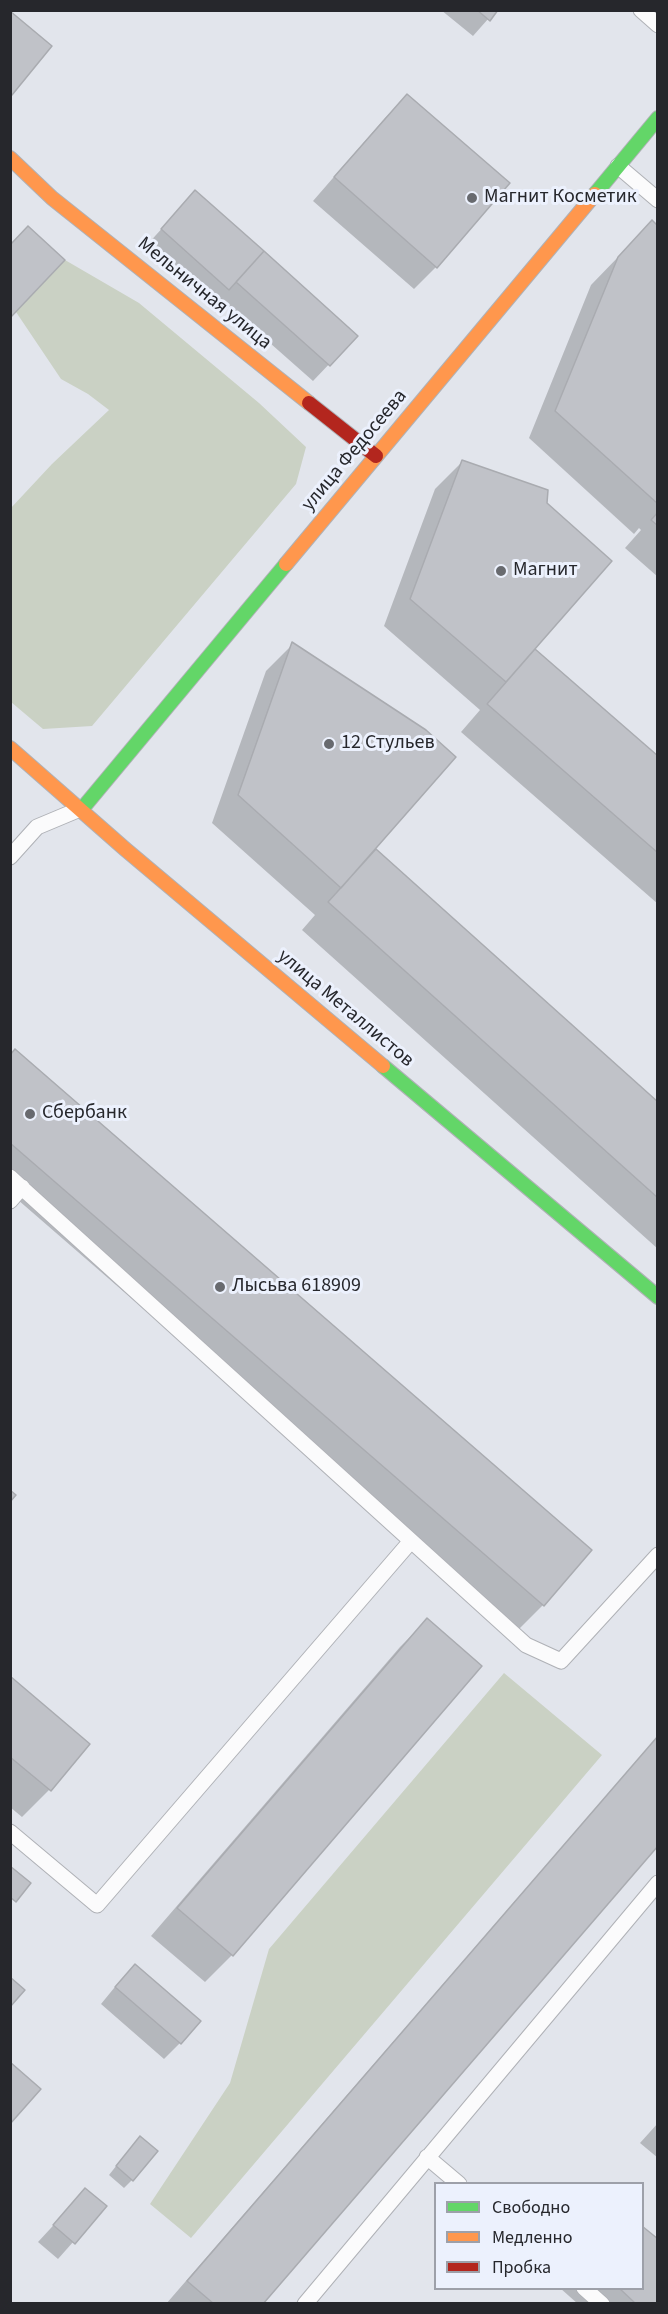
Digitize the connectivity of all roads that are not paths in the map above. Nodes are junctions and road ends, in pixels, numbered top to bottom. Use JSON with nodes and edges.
{"nodes":[{"id":1,"x":641,"y":10,"type":"edge"},
{"id":2,"x":657,"y":25,"type":"edge"},
{"id":3,"x":657,"y":118,"type":"edge"},
{"id":4,"x":10,"y":158,"type":"edge"},
{"id":5,"x":618,"y":166,"type":"junction"},
{"id":6,"x":657,"y":200,"type":"edge"},
{"id":7,"x":376,"y":456,"type":"junction"},
{"id":8,"x":10,"y":748,"type":"edge"},
{"id":9,"x":82,"y":809,"type":"junction"},
{"id":10,"x":10,"y":857,"type":"edge"},
{"id":11,"x":16,"y":1182,"type":"edge"},
{"id":12,"x":10,"y":1202,"type":"edge"},
{"id":13,"x":657,"y":1297,"type":"edge"},
{"id":14,"x":411,"y":1541,"type":"junction"},
{"id":15,"x":657,"y":1555,"type":"edge"},
{"id":16,"x":652,"y":1571,"type":"edge"},
{"id":17,"x":10,"y":1832,"type":"edge"},
{"id":18,"x":657,"y":1883,"type":"edge"},
{"id":19,"x":428,"y":2157,"type":"junction"},
{"id":20,"x":457,"y":2182,"type":"edge"},
{"id":21,"x":585,"y":2290,"type":"edge"},
{"id":22,"x":305,"y":2304,"type":"edge"},
{"id":23,"x":602,"y":2304,"type":"edge"}],
"edges":[{"from":1,"to":2,"type":"lane"},
{"from":3,"to":5,"type":"street","name":"улица Федосеева"},
{"from":4,"to":7,"type":"street","name":"Мельничная улица"},
{"from":5,"to":6,"type":"lane"},
{"from":5,"to":7,"type":"street","name":"улица Федосеева"},
{"from":7,"to":9,"type":"street","name":"улица Федосеева"},
{"from":8,"to":9,"type":"street","name":"улица Металлистов"},
{"from":9,"to":10,"type":"lane"},
{"from":9,"to":13,"type":"street","name":"улица Металлистов"},
{"from":11,"to":12,"type":"lane"},
{"from":11,"to":14,"type":"lane"},
{"from":14,"to":16,"type":"lane"},
{"from":14,"to":17,"type":"lane"},
{"from":15,"to":16,"type":"lane"},
{"from":18,"to":19,"type":"lane"},
{"from":19,"to":20,"type":"lane"},
{"from":19,"to":22,"type":"lane"},
{"from":21,"to":23,"type":"lane"}]}
